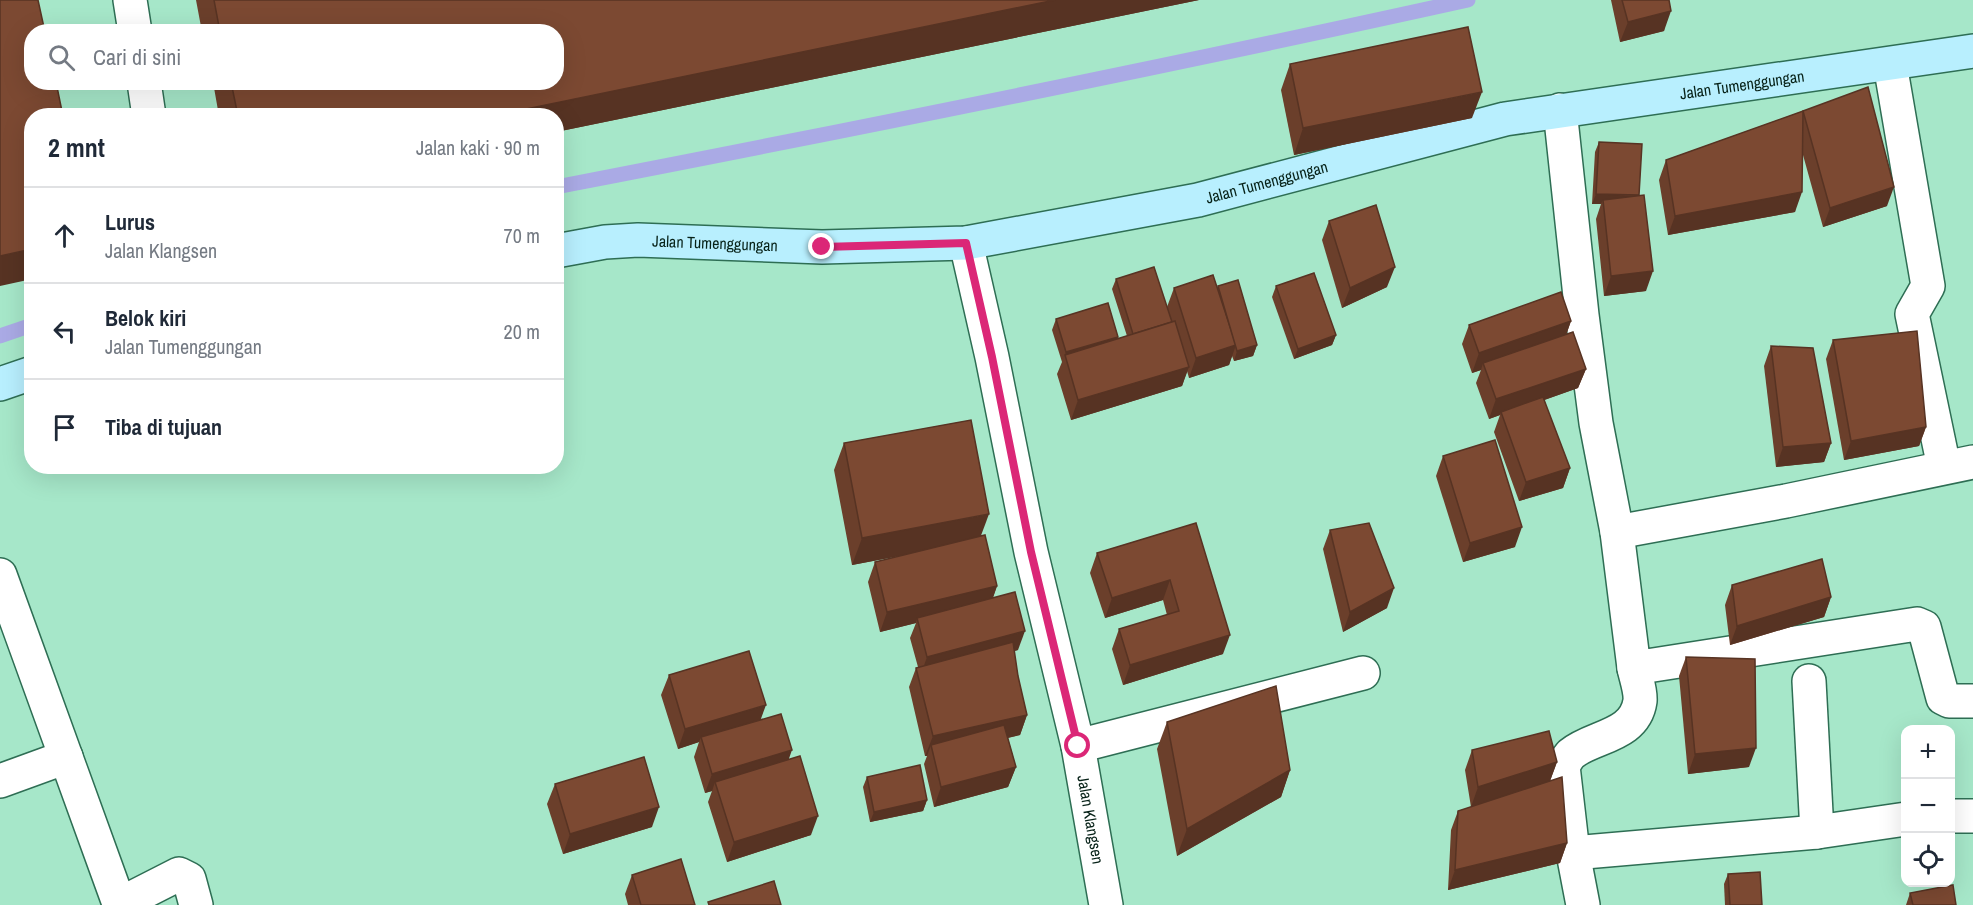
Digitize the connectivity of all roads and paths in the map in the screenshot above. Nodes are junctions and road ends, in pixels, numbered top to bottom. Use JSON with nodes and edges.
{"nodes":[{"id":1,"x":130,"y":0,"type":"edge"},
{"id":2,"x":134,"y":24,"type":"edge"},
{"id":3,"x":1973,"y":51,"type":"edge"},
{"id":4,"x":1890,"y":64,"type":"junction"},
{"id":5,"x":145,"y":90,"type":"edge"},
{"id":6,"x":148,"y":108,"type":"edge"},
{"id":7,"x":1560,"y":110,"type":"junction"},
{"id":8,"x":966,"y":243,"type":"junction"},
{"id":9,"x":564,"y":250,"type":"edge"},
{"id":10,"x":24,"y":376,"type":"edge"},
{"id":11,"x":0,"y":384,"type":"edge"},
{"id":12,"x":1959,"y":464,"type":"edge"},
{"id":13,"x":1617,"y":532,"type":"junction"},
{"id":14,"x":0,"y":575,"type":"edge"},
{"id":15,"x":1634,"y":668,"type":"junction"},
{"id":16,"x":1363,"y":673,"type":"dead end"},
{"id":17,"x":1809,"y":681,"type":"dead end"},
{"id":18,"x":1973,"y":701,"type":"edge"},
{"id":19,"x":1078,"y":746,"type":"junction"},
{"id":20,"x":66,"y":757,"type":"junction"},
{"id":21,"x":0,"y":781,"type":"edge"},
{"id":22,"x":1955,"y":816,"type":"edge"},
{"id":23,"x":1973,"y":816,"type":"edge"},
{"id":24,"x":1901,"y":820,"type":"edge"},
{"id":25,"x":1817,"y":832,"type":"junction"},
{"id":26,"x":1573,"y":853,"type":"junction"},
{"id":27,"x":196,"y":905,"type":"edge"},
{"id":28,"x":1106,"y":905,"type":"edge"},
{"id":29,"x":1582,"y":905,"type":"edge"}],
"edges":[{"from":1,"to":2,"type":"street"},
{"from":3,"to":4,"type":"street","name":"Jalan Tumenggungan"},
{"from":4,"to":7,"type":"street","name":"Jalan Tumenggungan"},
{"from":4,"to":12,"type":"street"},
{"from":5,"to":6,"type":"street"},
{"from":7,"to":8,"type":"street","name":"Jalan Tumenggungan"},
{"from":7,"to":13,"type":"street"},
{"from":8,"to":9,"type":"street","name":"Jalan Tumenggungan"},
{"from":8,"to":19,"type":"street","name":"Jalan Klangsen"},
{"from":10,"to":11,"type":"street"},
{"from":12,"to":13,"type":"street"},
{"from":13,"to":15,"type":"street"},
{"from":14,"to":20,"type":"street"},
{"from":15,"to":18,"type":"street"},
{"from":15,"to":26,"type":"street"},
{"from":16,"to":19,"type":"street"},
{"from":17,"to":25,"type":"street"},
{"from":19,"to":28,"type":"street","name":"Jalan Klangsen"},
{"from":20,"to":21,"type":"street"},
{"from":20,"to":27,"type":"street"},
{"from":22,"to":23,"type":"street"},
{"from":24,"to":25,"type":"street"},
{"from":25,"to":26,"type":"street"},
{"from":26,"to":29,"type":"street"}]}
